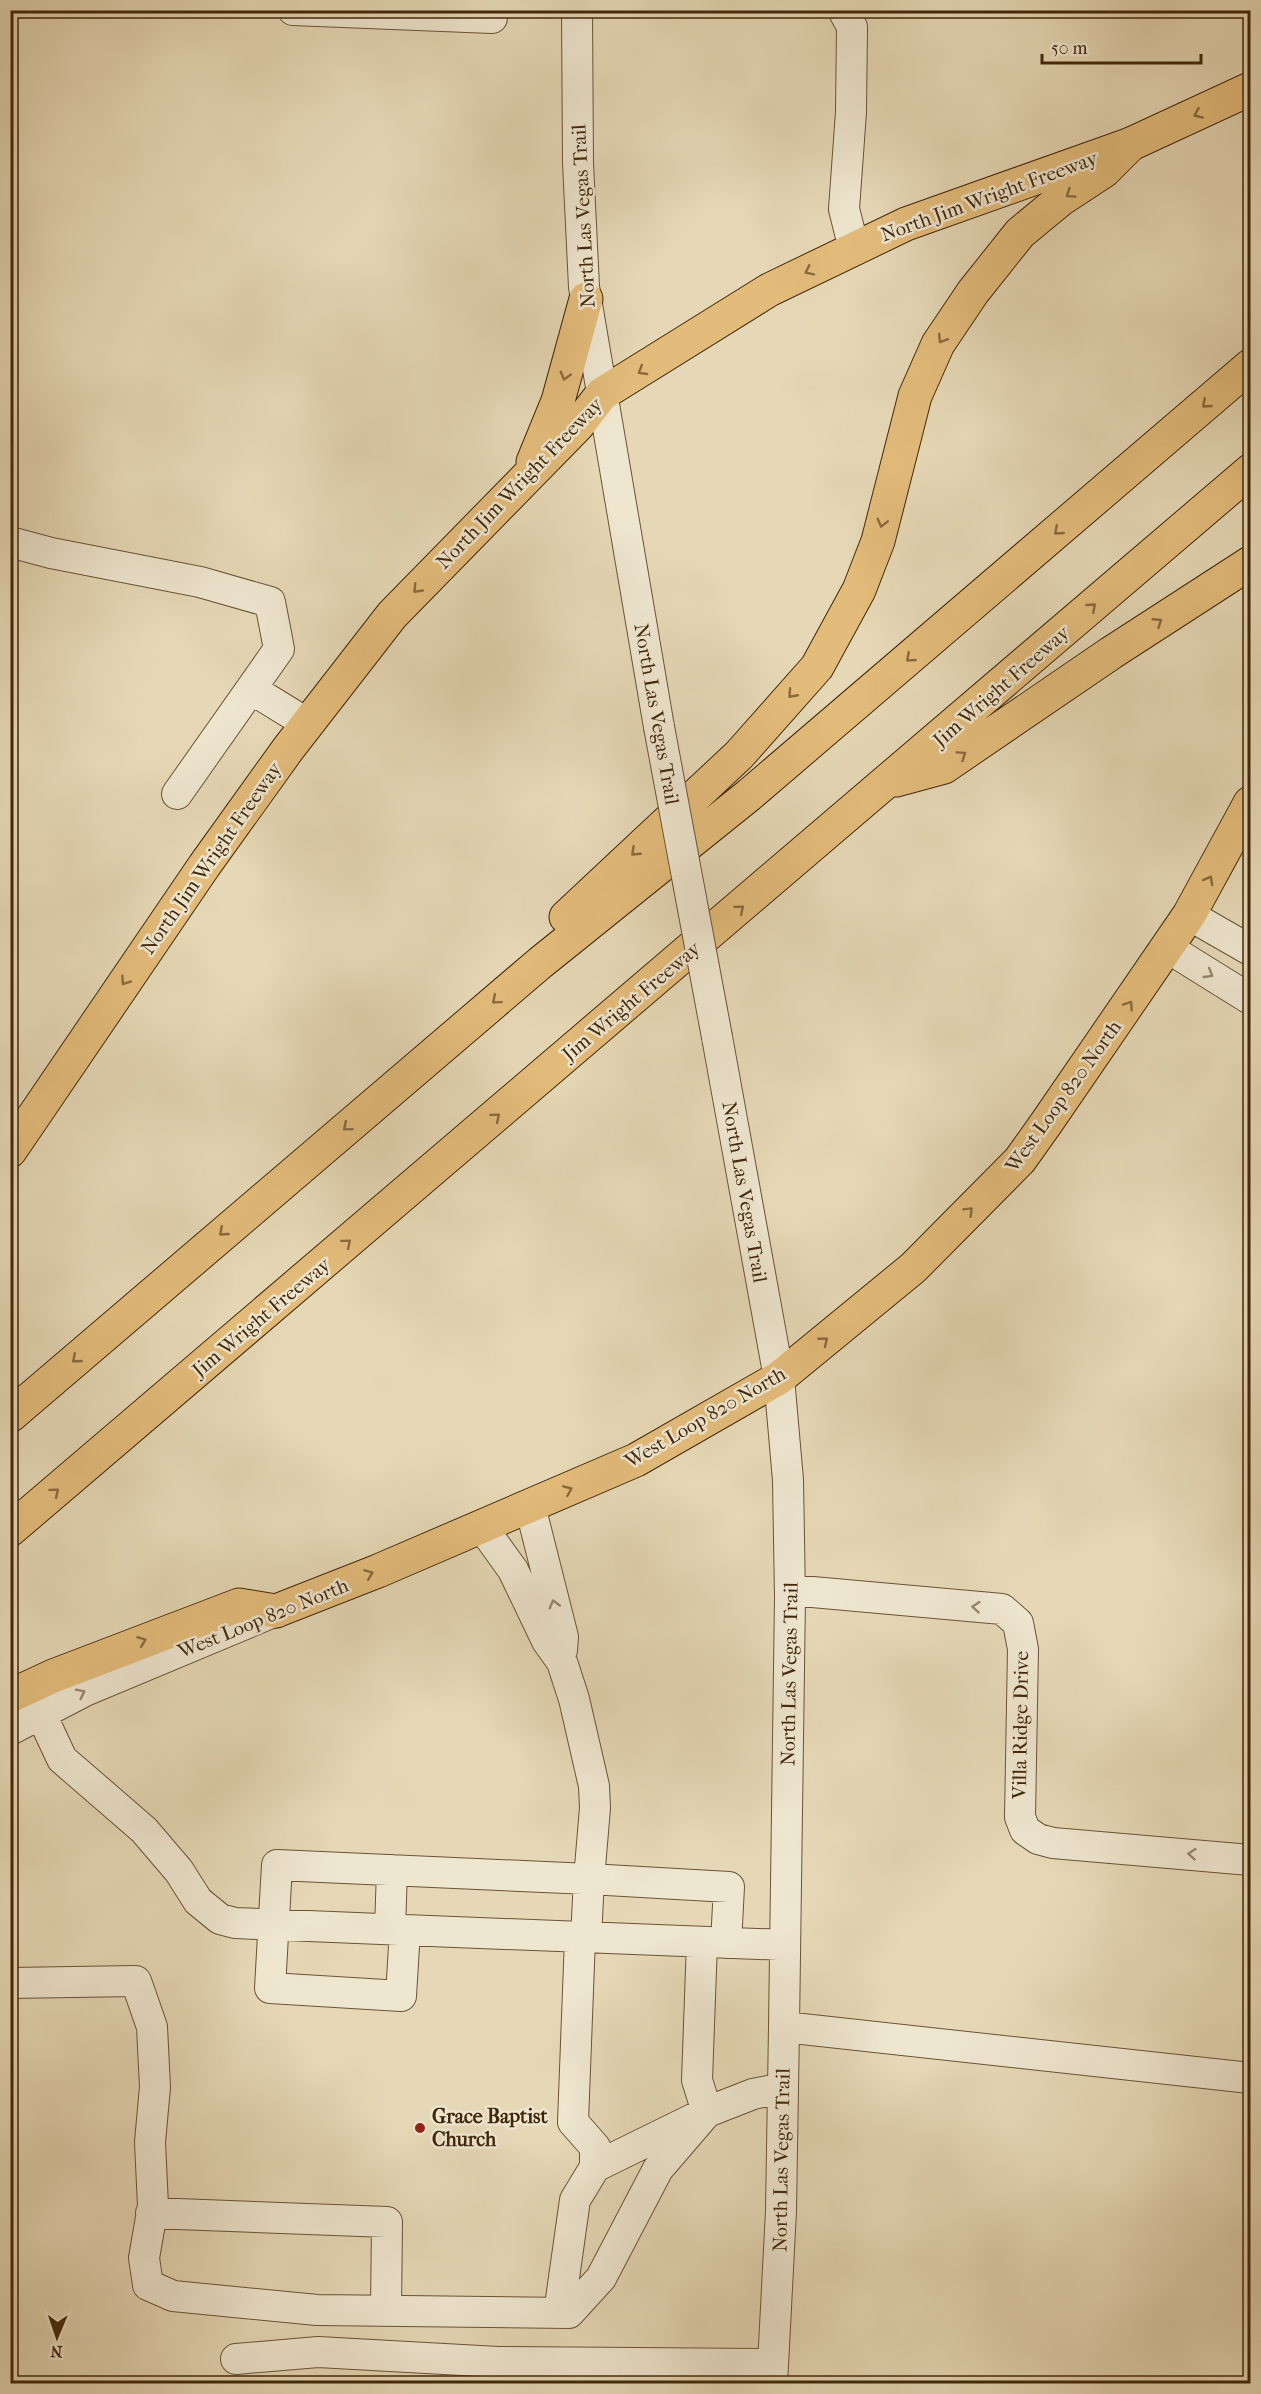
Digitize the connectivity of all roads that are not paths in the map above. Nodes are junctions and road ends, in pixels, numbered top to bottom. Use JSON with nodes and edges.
{"nodes":[{"id":1,"x":292,"y":10,"type":"edge"},
{"id":2,"x":577,"y":10,"type":"edge"},
{"id":3,"x":843,"y":10,"type":"edge"},
{"id":4,"x":492,"y":18,"type":"dead end"},
{"id":5,"x":1251,"y":89,"type":"edge"},
{"id":6,"x":1131,"y":144,"type":"junction"},
{"id":7,"x":854,"y":249,"type":"junction"},
{"id":8,"x":586,"y":299,"type":"junction"},
{"id":9,"x":1251,"y":366,"type":"edge"},
{"id":10,"x":602,"y":394,"type":"junction"},
{"id":11,"x":1251,"y":471,"type":"edge"},
{"id":12,"x":527,"y":477,"type":"junction"},
{"id":13,"x":10,"y":542,"type":"edge"},
{"id":14,"x":1251,"y":563,"type":"edge"},
{"id":15,"x":251,"y":689,"type":"junction"},
{"id":16,"x":308,"y":724,"type":"junction"},
{"id":17,"x":888,"y":782,"type":"junction"},
{"id":18,"x":177,"y":794,"type":"dead end"},
{"id":19,"x":1251,"y":803,"type":"edge"},
{"id":20,"x":1190,"y":915,"type":"junction"},
{"id":21,"x":1168,"y":948,"type":"junction"},
{"id":22,"x":1251,"y":951,"type":"edge"},
{"id":23,"x":540,"y":963,"type":"junction"},
{"id":24,"x":1251,"y":999,"type":"edge"},
{"id":25,"x":10,"y":1151,"type":"edge"},
{"id":26,"x":779,"y":1378,"type":"junction"},
{"id":27,"x":10,"y":1416,"type":"edge"},
{"id":28,"x":530,"y":1506,"type":"junction"},
{"id":29,"x":482,"y":1527,"type":"junction"},
{"id":30,"x":10,"y":1530,"type":"edge"},
{"id":31,"x":790,"y":1590,"type":"junction"},
{"id":32,"x":276,"y":1611,"type":"junction"},
{"id":33,"x":562,"y":1662,"type":"junction"},
{"id":34,"x":10,"y":1696,"type":"edge"},
{"id":35,"x":41,"y":1714,"type":"junction"},
{"id":36,"x":10,"y":1730,"type":"edge"},
{"id":37,"x":1251,"y":1860,"type":"edge"},
{"id":38,"x":392,"y":1870,"type":"junction"},
{"id":39,"x":589,"y":1879,"type":"junction"},
{"id":40,"x":274,"y":1924,"type":"junction"},
{"id":41,"x":397,"y":1930,"type":"junction"},
{"id":42,"x":583,"y":1938,"type":"junction"},
{"id":43,"x":714,"y":1943,"type":"junction"},
{"id":44,"x":785,"y":1945,"type":"junction"},
{"id":45,"x":10,"y":1983,"type":"edge"},
{"id":46,"x":784,"y":2027,"type":"junction"},
{"id":47,"x":1251,"y":2079,"type":"edge"},
{"id":48,"x":783,"y":2088,"type":"junction"},
{"id":49,"x":707,"y":2112,"type":"junction"},
{"id":50,"x":595,"y":2167,"type":"junction"},
{"id":51,"x":151,"y":2213,"type":"junction"},
{"id":52,"x":386,"y":2311,"type":"junction"},
{"id":53,"x":559,"y":2313,"type":"junction"},
{"id":54,"x":236,"y":2359,"type":"dead end"},
{"id":55,"x":773,"y":2374,"type":"edge"}],
"edges":[{"from":1,"to":4,"type":"street"},
{"from":2,"to":8,"type":"street","name":"North Las Vegas Trail"},
{"from":3,"to":7,"type":"street"},
{"from":5,"to":6,"type":"main road","name":"North Jim Wright Freeway","one_way":true},
{"from":6,"to":7,"type":"main road","name":"North Jim Wright Freeway"},
{"from":6,"to":23,"type":"main road","one_way":true},
{"from":7,"to":10,"type":"main road","name":"North Jim Wright Freeway","one_way":true},
{"from":8,"to":10,"type":"street","name":"North Las Vegas Trail"},
{"from":8,"to":12,"type":"main road","one_way":true},
{"from":9,"to":23,"type":"main road","one_way":true},
{"from":10,"to":12,"type":"main road","name":"North Jim Wright Freeway"},
{"from":10,"to":26,"type":"street","name":"North Las Vegas Trail","bridge":true},
{"from":17,"to":11,"type":"main road","name":"Jim Wright Freeway","one_way":true},
{"from":12,"to":16,"type":"main road","name":"North Jim Wright Freeway","one_way":true},
{"from":13,"to":15,"type":"street"},
{"from":17,"to":14,"type":"main road","one_way":true},
{"from":15,"to":16,"type":"street"},
{"from":15,"to":18,"type":"street"},
{"from":16,"to":25,"type":"main road","name":"North Jim Wright Freeway","one_way":true},
{"from":30,"to":17,"type":"main road","name":"Jim Wright Freeway","one_way":true},
{"from":20,"to":19,"type":"main road","name":"West Loop 820 North","one_way":true},
{"from":20,"to":21,"type":"main road","name":"West Loop 820 North"},
{"from":20,"to":22,"type":"street"},
{"from":21,"to":24,"type":"street","one_way":true},
{"from":26,"to":21,"type":"main road","name":"West Loop 820 North","one_way":true},
{"from":23,"to":27,"type":"main road","one_way":true},
{"from":28,"to":26,"type":"main road","name":"West Loop 820 North","one_way":true},
{"from":26,"to":31,"type":"street","name":"North Las Vegas Trail"},
{"from":28,"to":29,"type":"main road","name":"West Loop 820 North"},
{"from":33,"to":28,"type":"street","one_way":true},
{"from":32,"to":29,"type":"main road","name":"West Loop 820 North","one_way":true},
{"from":29,"to":33,"type":"street"},
{"from":37,"to":31,"type":"street","name":"Villa Ridge Drive","one_way":true},
{"from":31,"to":44,"type":"street","name":"North Las Vegas Trail"},
{"from":34,"to":32,"type":"main road","one_way":true},
{"from":35,"to":32,"type":"street","name":"West Loop 820 North","one_way":true},
{"from":33,"to":39,"type":"street"},
{"from":35,"to":36,"type":"street","name":"West Loop 820 North"},
{"from":35,"to":40,"type":"street"},
{"from":38,"to":39,"type":"street"},
{"from":38,"to":40,"type":"street"},
{"from":38,"to":41,"type":"street"},
{"from":39,"to":42,"type":"street"},
{"from":39,"to":43,"type":"street"},
{"from":40,"to":41,"type":"street"},
{"from":40,"to":41,"type":"street"},
{"from":41,"to":42,"type":"street"},
{"from":42,"to":43,"type":"street"},
{"from":42,"to":50,"type":"street"},
{"from":43,"to":44,"type":"street"},
{"from":43,"to":49,"type":"street"},
{"from":44,"to":46,"type":"street","name":"North Las Vegas Trail"},
{"from":45,"to":51,"type":"street"},
{"from":46,"to":47,"type":"street"},
{"from":46,"to":48,"type":"street","name":"North Las Vegas Trail"},
{"from":48,"to":49,"type":"street"},
{"from":48,"to":55,"type":"street","name":"North Las Vegas Trail"},
{"from":49,"to":50,"type":"street"},
{"from":49,"to":53,"type":"street"},
{"from":50,"to":53,"type":"street"},
{"from":51,"to":52,"type":"street"},
{"from":51,"to":52,"type":"street"},
{"from":52,"to":53,"type":"street"},
{"from":54,"to":55,"type":"street"}]}
